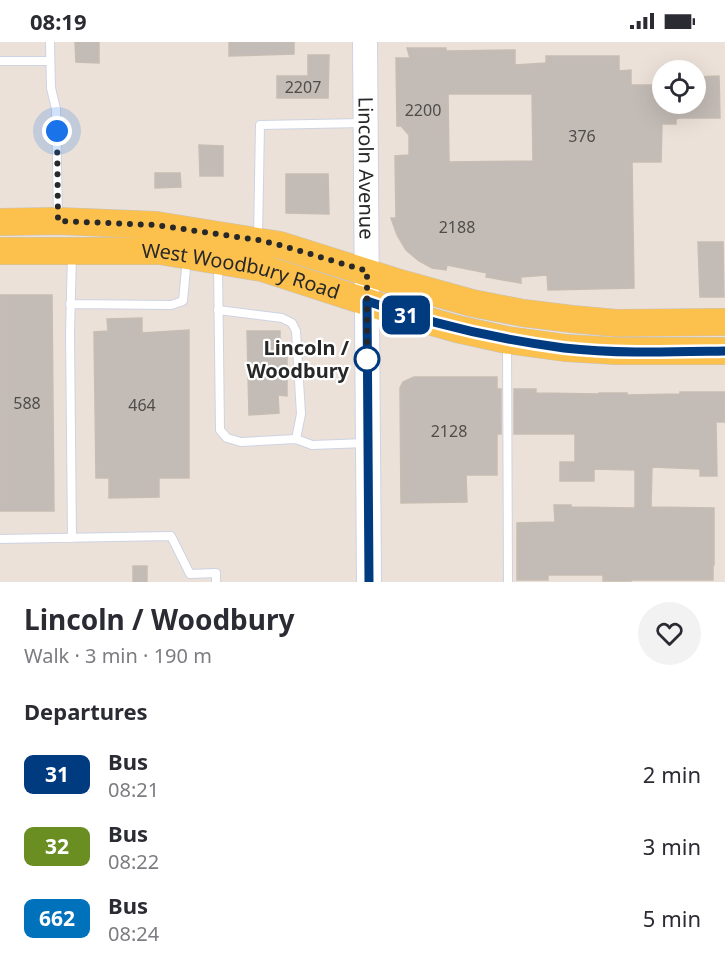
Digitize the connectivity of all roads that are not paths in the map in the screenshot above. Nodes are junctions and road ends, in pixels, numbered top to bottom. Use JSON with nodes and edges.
{"nodes":[{"id":1,"x":50,"y":42,"type":"edge"},
{"id":2,"x":365,"y":42,"type":"edge"},
{"id":3,"x":0,"y":61,"type":"edge"},
{"id":4,"x":50,"y":61,"type":"junction"},
{"id":5,"x":366,"y":123,"type":"junction"},
{"id":6,"x":58,"y":221,"type":"junction"},
{"id":7,"x":0,"y":222,"type":"edge"},
{"id":8,"x":258,"y":240,"type":"junction"},
{"id":9,"x":0,"y":250,"type":"edge"},
{"id":10,"x":72,"y":250,"type":"junction"},
{"id":11,"x":187,"y":256,"type":"junction"},
{"id":12,"x":218,"y":261,"type":"junction"},
{"id":13,"x":367,"y":271,"type":"junction"},
{"id":14,"x":367,"y":301,"type":"junction"},
{"id":15,"x":70,"y":304,"type":"junction"},
{"id":16,"x":218,"y":310,"type":"junction"},
{"id":17,"x":725,"y":322,"type":"edge"},
{"id":18,"x":507,"y":340,"type":"junction"},
{"id":19,"x":725,"y":351,"type":"edge"},
{"id":20,"x":296,"y":439,"type":"junction"},
{"id":21,"x":368,"y":442,"type":"junction"},
{"id":22,"x":72,"y":538,"type":"junction"},
{"id":23,"x":0,"y":539,"type":"edge"},
{"id":24,"x":216,"y":582,"type":"edge"},
{"id":25,"x":369,"y":582,"type":"edge"},
{"id":26,"x":508,"y":582,"type":"edge"}],
"edges":[{"from":1,"to":4,"type":"lane"},
{"from":2,"to":5,"type":"main road","name":"Lincoln Avenue"},
{"from":3,"to":4,"type":"lane"},
{"from":4,"to":6,"type":"lane"},
{"from":5,"to":8,"type":"lane"},
{"from":5,"to":13,"type":"main road","name":"Lincoln Avenue"},
{"from":6,"to":7,"type":"main road","name":"West Woodbury Road"},
{"from":6,"to":8,"type":"main road","name":"West Woodbury Road"},
{"from":8,"to":13,"type":"main road","name":"West Woodbury Road"},
{"from":9,"to":10,"type":"main road","name":"West Woodbury Road"},
{"from":10,"to":11,"type":"main road","name":"West Woodbury Road"},
{"from":10,"to":15,"type":"lane"},
{"from":11,"to":12,"type":"main road","name":"West Woodbury Road"},
{"from":11,"to":15,"type":"lane"},
{"from":12,"to":14,"type":"main road","name":"West Woodbury Road"},
{"from":12,"to":16,"type":"lane"},
{"from":13,"to":14,"type":"main road","name":"Lincoln Avenue"},
{"from":13,"to":17,"type":"main road","name":"West Woodbury Road"},
{"from":14,"to":18,"type":"main road","name":"West Woodbury Road"},
{"from":14,"to":21,"type":"main road","name":"Lincoln Avenue"},
{"from":15,"to":22,"type":"lane"},
{"from":16,"to":20,"type":"lane"},
{"from":16,"to":20,"type":"lane"},
{"from":18,"to":19,"type":"main road","name":"West Woodbury Road"},
{"from":18,"to":26,"type":"lane"},
{"from":20,"to":21,"type":"lane"},
{"from":21,"to":25,"type":"main road","name":"Lincoln Avenue"},
{"from":22,"to":23,"type":"lane"},
{"from":22,"to":24,"type":"lane"}]}
